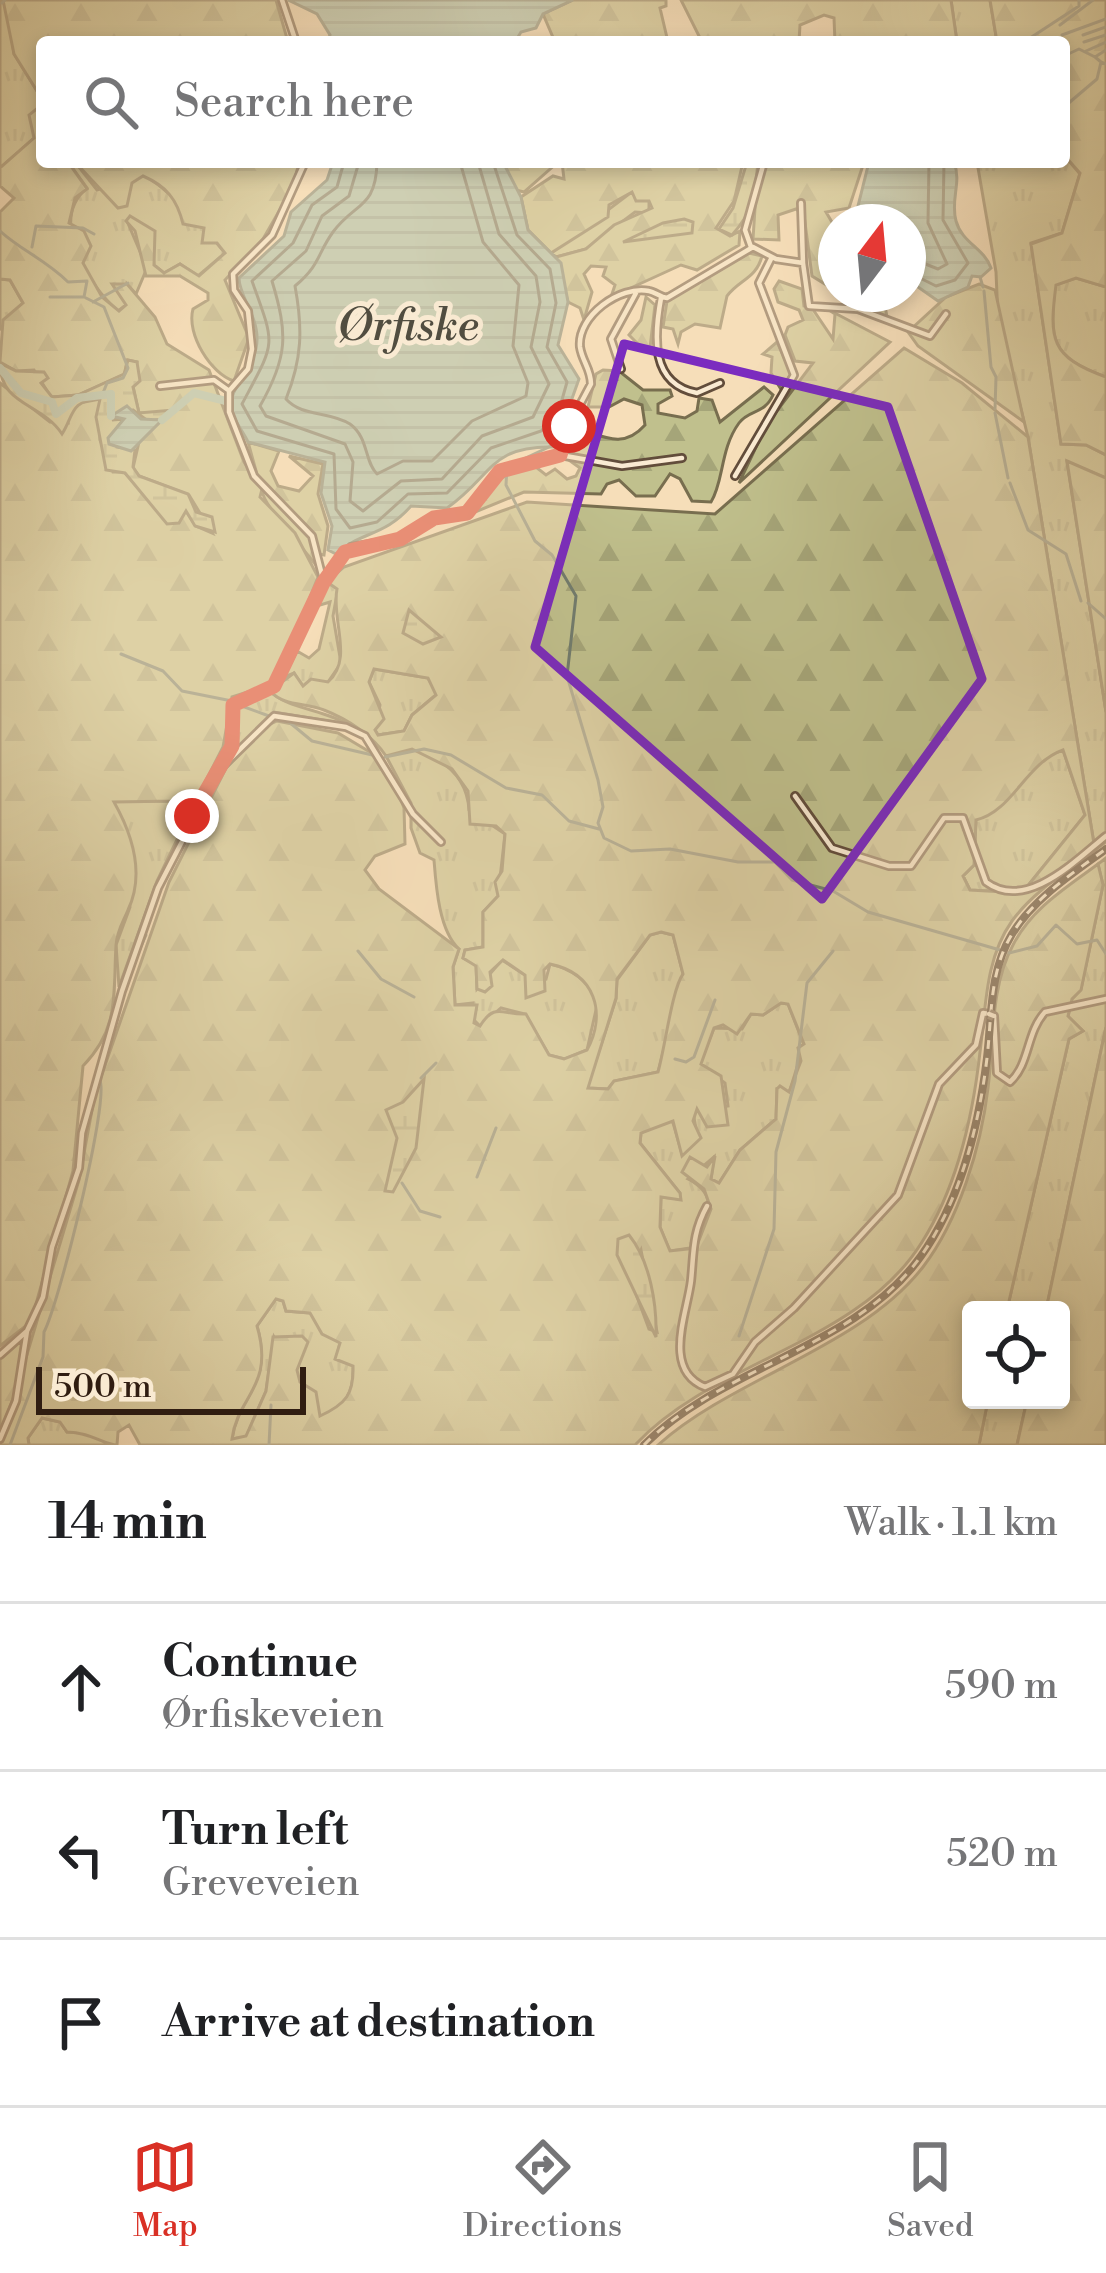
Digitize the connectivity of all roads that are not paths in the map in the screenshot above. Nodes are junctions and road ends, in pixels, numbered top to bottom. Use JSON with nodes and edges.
{"nodes":[{"id":1,"x":282,"y":0,"type":"edge"},
{"id":2,"x":294,"y":36,"type":"edge"},
{"id":3,"x":302,"y":168,"type":"edge"},
{"id":4,"x":762,"y":168,"type":"edge"},
{"id":5,"x":801,"y":203,"type":"dead end"},
{"id":6,"x":751,"y":248,"type":"junction"},
{"id":7,"x":772,"y":257,"type":"junction"},
{"id":8,"x":803,"y":263,"type":"junction"},
{"id":9,"x":636,"y":292,"type":"junction"},
{"id":10,"x":661,"y":298,"type":"junction"},
{"id":11,"x":946,"y":314,"type":"dead end"},
{"id":12,"x":621,"y":369,"type":"dead end"},
{"id":13,"x":719,"y":383,"type":"dead end"},
{"id":14,"x":160,"y":386,"type":"dead end"},
{"id":15,"x":230,"y":391,"type":"junction"},
{"id":16,"x":558,"y":455,"type":"junction"},
{"id":17,"x":682,"y":458,"type":"dead end"},
{"id":18,"x":735,"y":476,"type":"dead end"},
{"id":19,"x":323,"y":583,"type":"junction"},
{"id":20,"x":220,"y":771,"type":"junction"},
{"id":21,"x":795,"y":796,"type":"dead end"},
{"id":22,"x":1106,"y":836,"type":"edge"},
{"id":23,"x":441,"y":842,"type":"dead end"},
{"id":24,"x":1106,"y":999,"type":"edge"},
{"id":25,"x":707,"y":1206,"type":"dead end"},
{"id":26,"x":27,"y":1331,"type":"junction"},
{"id":27,"x":0,"y":1354,"type":"edge"},
{"id":28,"x":0,"y":1439,"type":"edge"}],
"edges":[{"from":1,"to":2,"type":"street"},
{"from":3,"to":15,"type":"street"},
{"from":4,"to":6,"type":"street"},
{"from":5,"to":8,"type":"street"},
{"from":6,"to":7,"type":"street"},
{"from":6,"to":10,"type":"street"},
{"from":7,"to":8,"type":"street"},
{"from":7,"to":18,"type":"street"},
{"from":8,"to":11,"type":"street"},
{"from":9,"to":10,"type":"street"},
{"from":9,"to":12,"type":"street"},
{"from":9,"to":16,"type":"street"},
{"from":10,"to":13,"type":"street"},
{"from":14,"to":15,"type":"street"},
{"from":15,"to":19,"type":"street"},
{"from":16,"to":17,"type":"street"},
{"from":16,"to":19,"type":"street"},
{"from":19,"to":20,"type":"street"},
{"from":20,"to":23,"type":"street"},
{"from":20,"to":26,"type":"street"},
{"from":21,"to":22,"type":"street"},
{"from":24,"to":25,"type":"street"},
{"from":26,"to":27,"type":"street"},
{"from":26,"to":28,"type":"street"}]}
